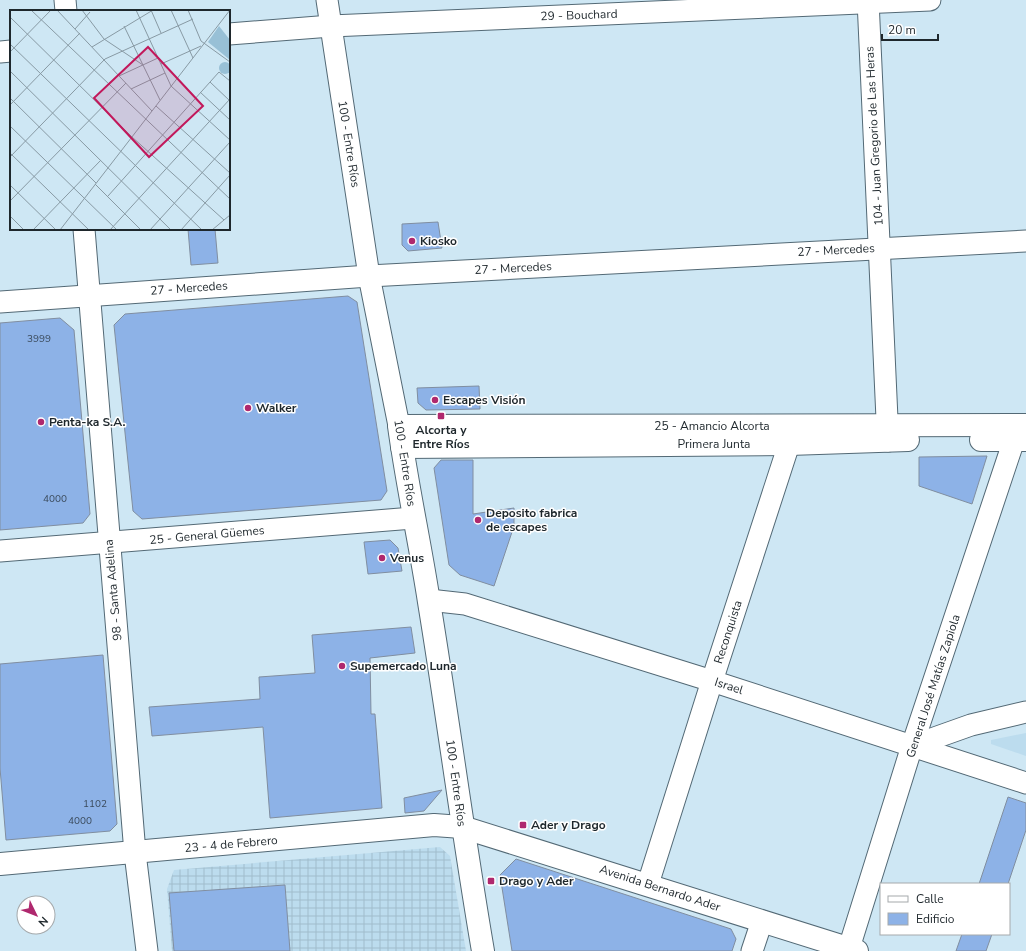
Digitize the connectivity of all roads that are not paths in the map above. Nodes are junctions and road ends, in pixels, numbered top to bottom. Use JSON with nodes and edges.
{"nodes":[{"id":1,"x":65,"y":0,"type":"edge"},
{"id":2,"x":327,"y":0,"type":"edge"},
{"id":3,"x":930,"y":0,"type":"edge"},
{"id":4,"x":869,"y":1,"type":"edge"},
{"id":5,"x":66,"y":10,"type":"edge"},
{"id":6,"x":331,"y":26,"type":"junction"},
{"id":7,"x":230,"y":34,"type":"edge"},
{"id":8,"x":10,"y":51,"type":"edge"},
{"id":9,"x":0,"y":52,"type":"edge"},
{"id":10,"x":84,"y":230,"type":"edge"},
{"id":11,"x":1026,"y":241,"type":"edge"},
{"id":12,"x":879,"y":248,"type":"junction"},
{"id":13,"x":369,"y":276,"type":"junction"},
{"id":14,"x":89,"y":295,"type":"junction"},
{"id":15,"x":0,"y":302,"type":"edge"},
{"id":16,"x":1021,"y":432,"type":"edge"},
{"id":17,"x":887,"y":433,"type":"junction"},
{"id":18,"x":790,"y":435,"type":"junction"},
{"id":19,"x":400,"y":436,"type":"junction"},
{"id":20,"x":413,"y":518,"type":"junction"},
{"id":21,"x":109,"y":542,"type":"junction"},
{"id":22,"x":0,"y":551,"type":"edge"},
{"id":23,"x":429,"y":600,"type":"junction"},
{"id":24,"x":712,"y":681,"type":"junction"},
{"id":25,"x":1026,"y":712,"type":"edge"},
{"id":26,"x":912,"y":746,"type":"junction"},
{"id":27,"x":1026,"y":783,"type":"edge"},
{"id":28,"x":462,"y":827,"type":"junction"},
{"id":29,"x":135,"y":853,"type":"junction"},
{"id":30,"x":0,"y":864,"type":"edge"},
{"id":31,"x":648,"y":884,"type":"junction"},
{"id":32,"x":762,"y":921,"type":"junction"},
{"id":33,"x":853,"y":950,"type":"edge"},
{"id":34,"x":147,"y":951,"type":"edge"},
{"id":35,"x":483,"y":951,"type":"edge"},
{"id":36,"x":752,"y":951,"type":"edge"}],
"edges":[{"from":1,"to":5,"type":"street"},
{"from":2,"to":6,"type":"street","name":"100 - Entre Ríos"},
{"from":3,"to":4,"type":"street","name":"29 - Bouchard"},
{"from":4,"to":6,"type":"street","name":"29 - Bouchard"},
{"from":4,"to":12,"type":"street","name":"104 - Juan Gregorio de Las Heras"},
{"from":6,"to":7,"type":"street","name":"29 - Bouchard"},
{"from":6,"to":13,"type":"street","name":"100 - Entre Ríos"},
{"from":8,"to":9,"type":"street"},
{"from":10,"to":14,"type":"street","name":"98 - Santa Adelina"},
{"from":11,"to":12,"type":"street","name":"27 - Mercedes"},
{"from":12,"to":13,"type":"street","name":"27 - Mercedes"},
{"from":12,"to":17,"type":"street","name":"104 - Juan Gregorio de Las Heras"},
{"from":13,"to":14,"type":"street","name":"27 - Mercedes"},
{"from":13,"to":19,"type":"street","name":"100 - Entre Ríos"},
{"from":14,"to":15,"type":"street","name":"27 - Mercedes"},
{"from":14,"to":21,"type":"street","name":"98 - Santa Adelina"},
{"from":16,"to":17,"type":"main road","name":"Primera Junta"},
{"from":16,"to":26,"type":"street","name":"General José Matías Zapiola"},
{"from":17,"to":18,"type":"main road","name":"Primera Junta"},
{"from":18,"to":19,"type":"main road","name":"Primera Junta"},
{"from":18,"to":24,"type":"street","name":"Reconquista"},
{"from":19,"to":20,"type":"main road","name":"100 - Entre Ríos"},
{"from":20,"to":21,"type":"street","name":"25 - General Güemes"},
{"from":20,"to":23,"type":"main road","name":"100 - Entre Ríos"},
{"from":21,"to":22,"type":"street","name":"25 - General Güemes"},
{"from":21,"to":29,"type":"street","name":"98 - Santa Adelina"},
{"from":23,"to":24,"type":"street","name":"Israel"},
{"from":23,"to":28,"type":"main road","name":"100 - Entre Ríos"},
{"from":24,"to":26,"type":"street","name":"Israel"},
{"from":24,"to":31,"type":"street","name":"Reconquista"},
{"from":25,"to":26,"type":"street"},
{"from":26,"to":27,"type":"street","name":"Israel"},
{"from":26,"to":33,"type":"street","name":"General José Matías Zapiola"},
{"from":28,"to":29,"type":"main road","name":"23 - 4 de Febrero"},
{"from":28,"to":31,"type":"main road","name":"Avenida Bernardo Ader"},
{"from":28,"to":35,"type":"main road","name":"100 - Entre Ríos"},
{"from":29,"to":30,"type":"main road","name":"23 - 4 de Febrero"},
{"from":29,"to":34,"type":"street","name":"98 - Santa Adelina"},
{"from":31,"to":32,"type":"main road","name":"Avenida Bernardo Ader"},
{"from":32,"to":33,"type":"main road","name":"Avenida Bernardo Ader"},
{"from":32,"to":36,"type":"street"}]}
